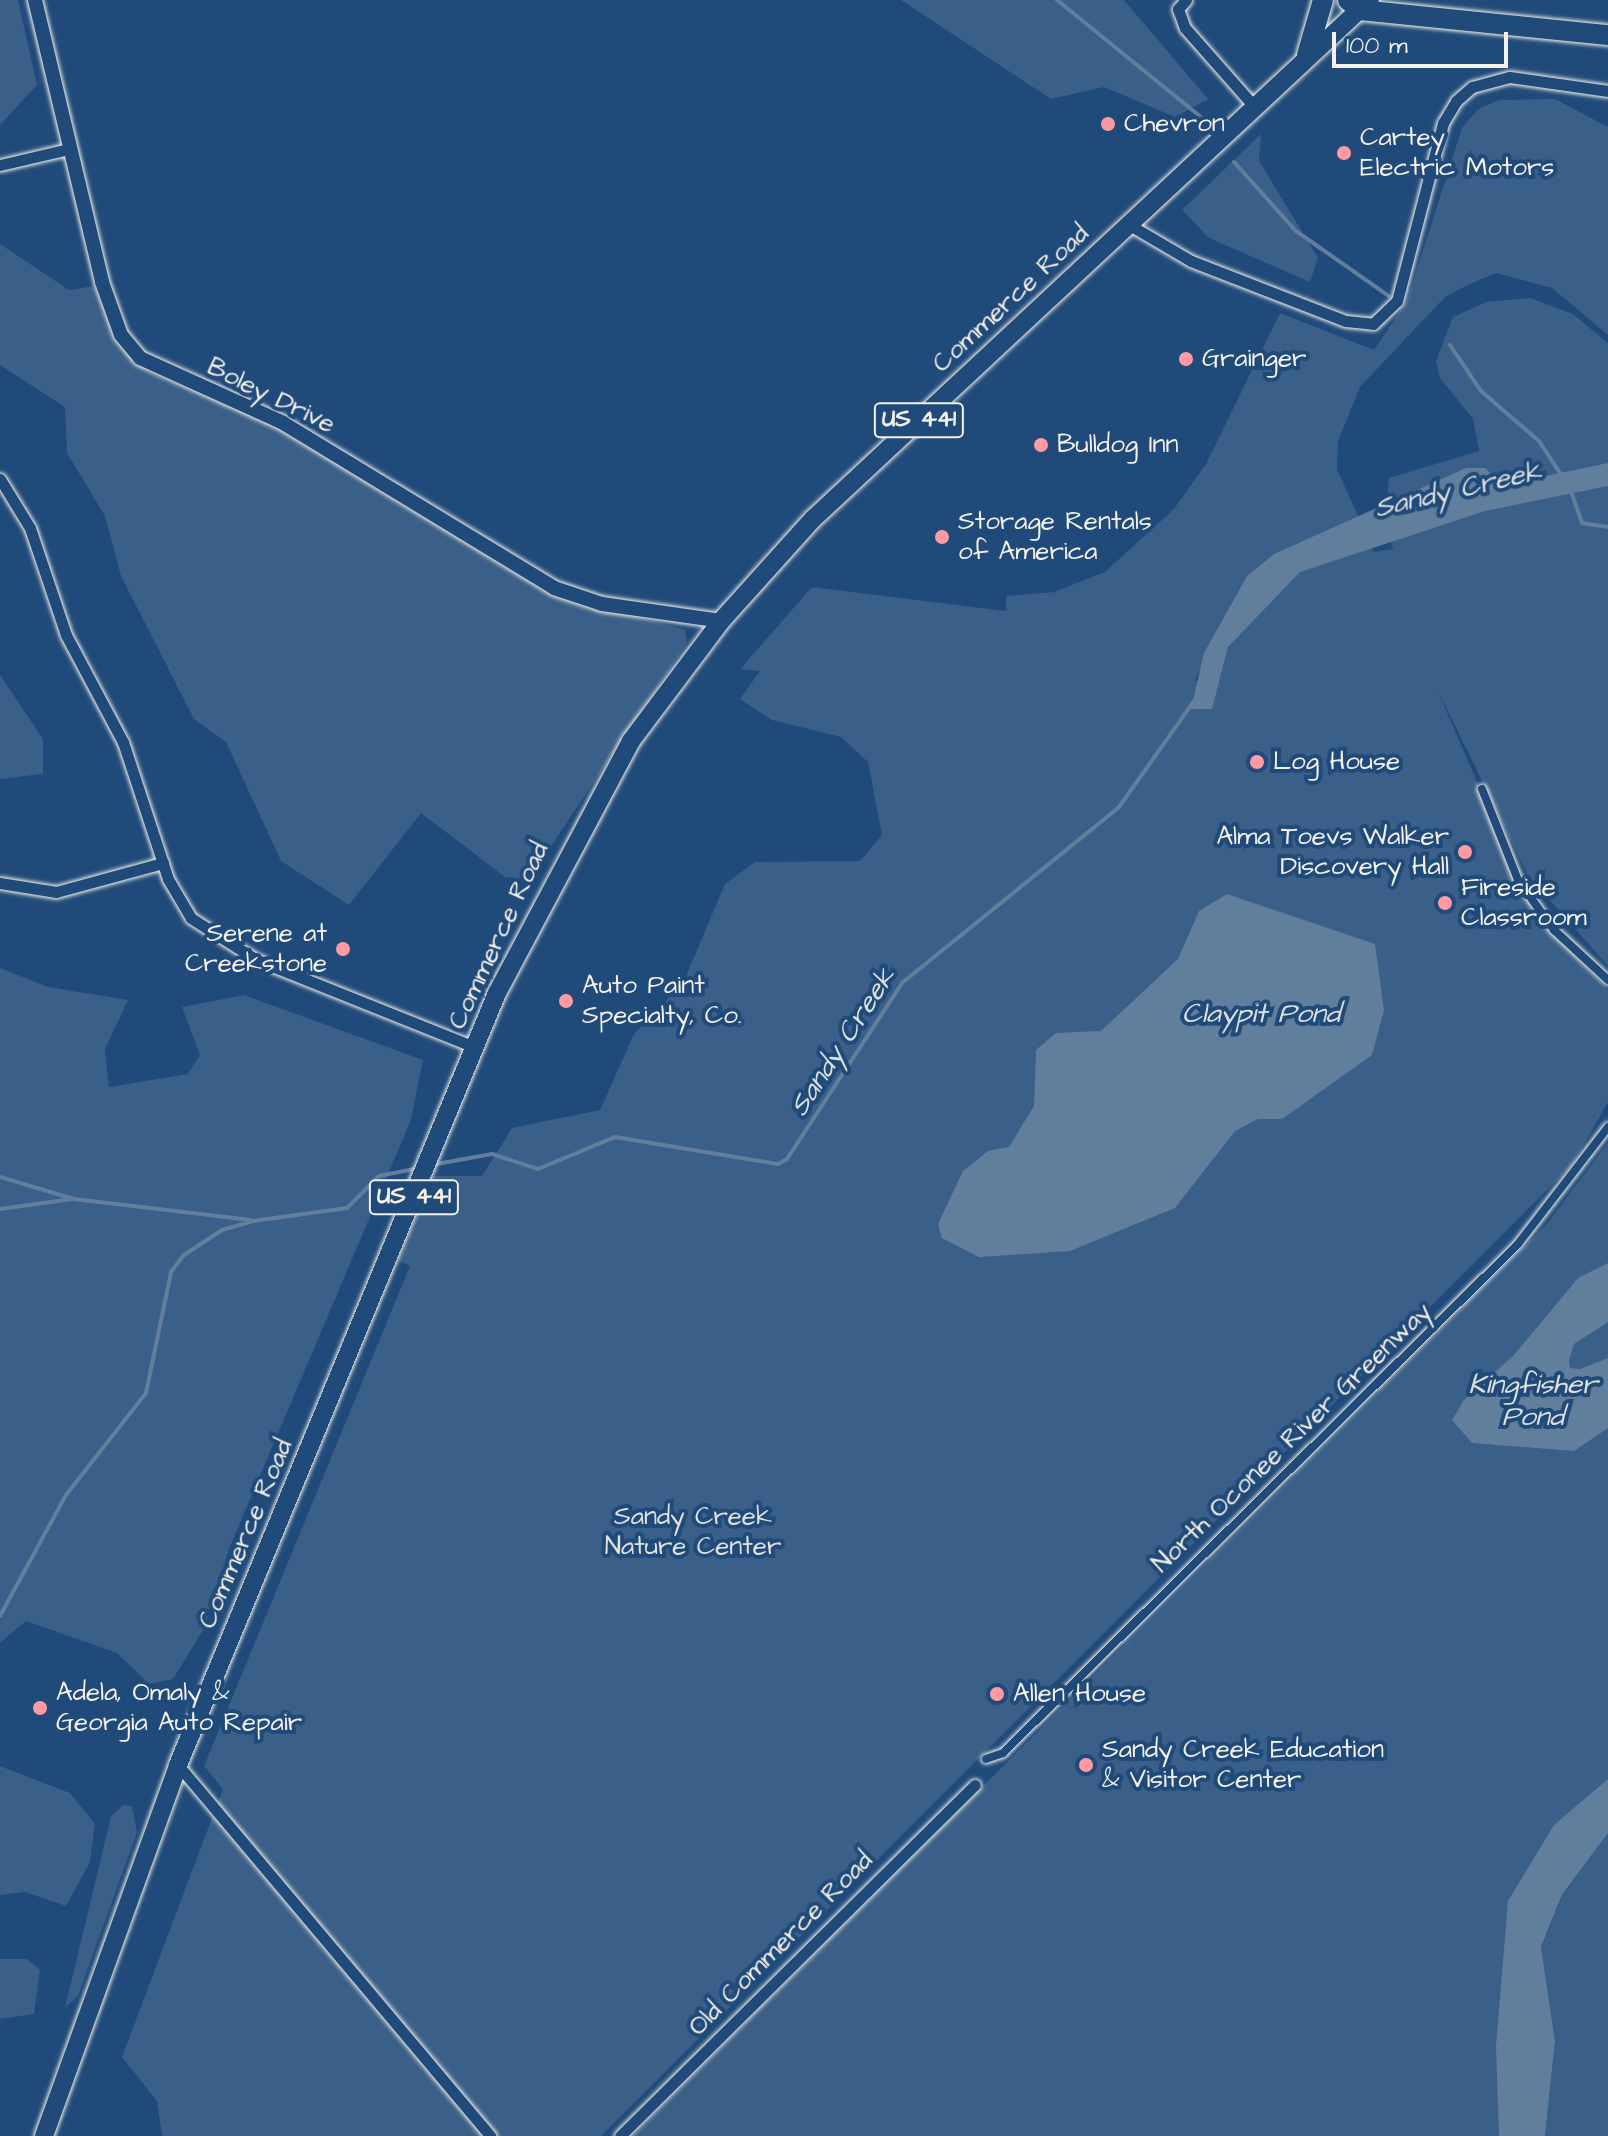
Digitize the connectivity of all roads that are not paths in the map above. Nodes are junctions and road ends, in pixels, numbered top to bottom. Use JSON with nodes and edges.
{"nodes":[{"id":1,"x":35,"y":0,"type":"edge"},
{"id":2,"x":1186,"y":0,"type":"edge"},
{"id":3,"x":1323,"y":0,"type":"edge"},
{"id":4,"x":1359,"y":3,"type":"edge"},
{"id":5,"x":1608,"y":35,"type":"edge"},
{"id":6,"x":1307,"y":55,"type":"junction"},
{"id":7,"x":1608,"y":91,"type":"edge"},
{"id":8,"x":1253,"y":105,"type":"junction"},
{"id":9,"x":69,"y":149,"type":"junction"},
{"id":10,"x":0,"y":165,"type":"edge"},
{"id":11,"x":1128,"y":224,"type":"junction"},
{"id":12,"x":0,"y":479,"type":"edge"},
{"id":13,"x":721,"y":621,"type":"junction"},
{"id":14,"x":1482,"y":789,"type":"dead end"},
{"id":15,"x":163,"y":863,"type":"junction"},
{"id":16,"x":0,"y":883,"type":"edge"},
{"id":17,"x":1608,"y":980,"type":"edge"},
{"id":18,"x":475,"y":1047,"type":"junction"},
{"id":19,"x":1608,"y":1127,"type":"edge"},
{"id":20,"x":986,"y":1759,"type":"dead end"},
{"id":21,"x":178,"y":1765,"type":"junction"},
{"id":22,"x":975,"y":1785,"type":"dead end"},
{"id":23,"x":44,"y":2136,"type":"edge"},
{"id":24,"x":490,"y":2136,"type":"edge"},
{"id":25,"x":620,"y":2136,"type":"edge"}],
"edges":[{"from":1,"to":9,"type":"street","name":"Boley Drive"},
{"from":2,"to":8,"type":"street"},
{"from":3,"to":6,"type":"highway"},
{"from":4,"to":5,"type":"highway"},
{"from":4,"to":6,"type":"highway","name":"Commerce Road","number":"US 441"},
{"from":6,"to":8,"type":"highway","name":"Commerce Road","number":"US 441"},
{"from":7,"to":11,"type":"street"},
{"from":8,"to":11,"type":"highway","name":"Commerce Road","number":"US 441"},
{"from":9,"to":10,"type":"street"},
{"from":9,"to":13,"type":"street","name":"Boley Drive"},
{"from":11,"to":13,"type":"highway","name":"Commerce Road","number":"US 441"},
{"from":12,"to":15,"type":"street"},
{"from":13,"to":18,"type":"highway","name":"Commerce Road","number":"US 441"},
{"from":14,"to":17,"type":"street"},
{"from":15,"to":16,"type":"street"},
{"from":15,"to":18,"type":"street"},
{"from":18,"to":21,"type":"highway","name":"Commerce Road","number":"US 441"},
{"from":19,"to":20,"type":"street","name":"North Oconee River Greenway"},
{"from":21,"to":23,"type":"highway","name":"Commerce Road","number":"US 441"},
{"from":21,"to":24,"type":"street"},
{"from":22,"to":25,"type":"street","name":"Old Commerce Road"}]}
